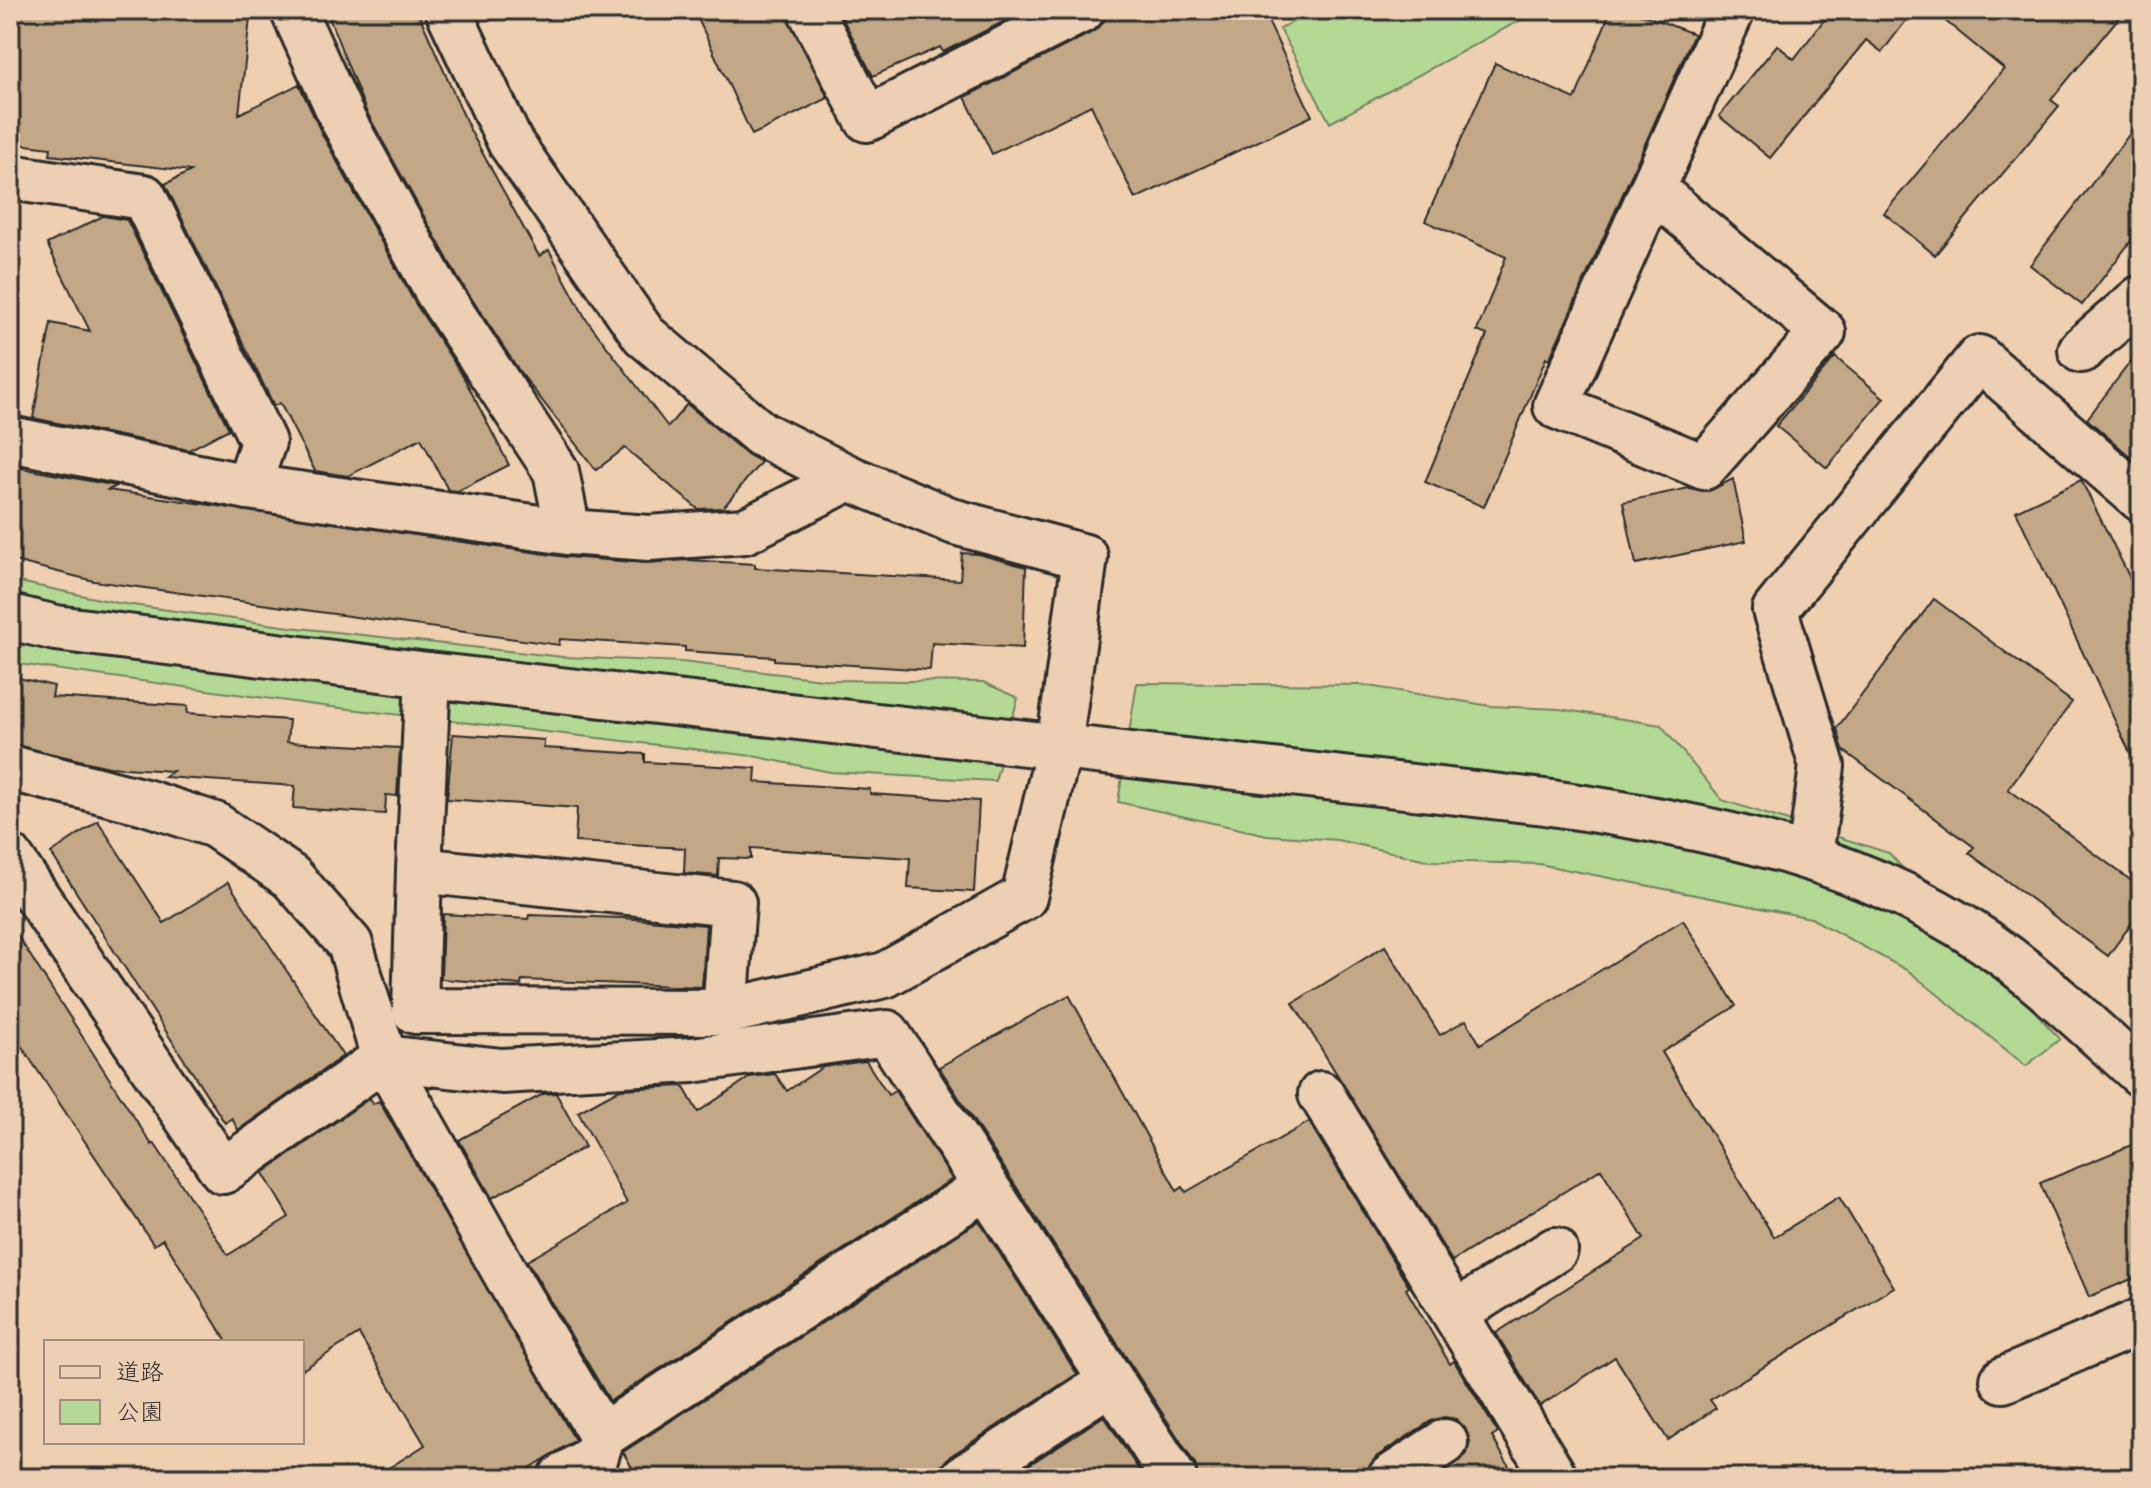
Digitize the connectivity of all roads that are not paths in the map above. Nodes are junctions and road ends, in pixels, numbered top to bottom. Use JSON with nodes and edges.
{"nodes":[{"id":1,"x":293,"y":10,"type":"edge"},
{"id":2,"x":448,"y":10,"type":"edge"},
{"id":3,"x":810,"y":10,"type":"edge"},
{"id":4,"x":1082,"y":10,"type":"edge"},
{"id":5,"x":1732,"y":10,"type":"edge"},
{"id":6,"x":10,"y":177,"type":"edge"},
{"id":7,"x":1655,"y":191,"type":"junction"},
{"id":8,"x":2141,"y":298,"type":"edge"},
{"id":9,"x":2081,"y":350,"type":"dead end"},
{"id":10,"x":10,"y":439,"type":"edge"},
{"id":11,"x":849,"y":478,"type":"junction"},
{"id":12,"x":248,"y":487,"type":"junction"},
{"id":13,"x":2141,"y":499,"type":"edge"},
{"id":14,"x":568,"y":532,"type":"junction"},
{"id":15,"x":10,"y":617,"type":"edge"},
{"id":16,"x":428,"y":675,"type":"junction"},
{"id":17,"x":1059,"y":747,"type":"junction"},
{"id":18,"x":10,"y":768,"type":"edge"},
{"id":19,"x":10,"y":857,"type":"edge"},
{"id":20,"x":1810,"y":857,"type":"junction"},
{"id":21,"x":419,"y":870,"type":"junction"},
{"id":22,"x":725,"y":1012,"type":"junction"},
{"id":23,"x":384,"y":1058,"type":"junction"},
{"id":24,"x":2140,"y":1073,"type":"edge"},
{"id":25,"x":1321,"y":1094,"type":"dead end"},
{"id":26,"x":984,"y":1188,"type":"junction"},
{"id":27,"x":1555,"y":1250,"type":"dead end"},
{"id":28,"x":1456,"y":1313,"type":"junction"},
{"id":29,"x":2141,"y":1321,"type":"edge"},
{"id":30,"x":2003,"y":1380,"type":"dead end"},
{"id":31,"x":1110,"y":1382,"type":"junction"},
{"id":32,"x":602,"y":1436,"type":"junction"},
{"id":33,"x":1445,"y":1442,"type":"dead end"},
{"id":34,"x":561,"y":1478,"type":"edge"},
{"id":35,"x":963,"y":1478,"type":"edge"},
{"id":36,"x":1174,"y":1478,"type":"edge"},
{"id":37,"x":1390,"y":1478,"type":"edge"},
{"id":38,"x":1555,"y":1478,"type":"edge"}],
"edges":[{"from":1,"to":14,"type":"street"},
{"from":2,"to":11,"type":"street"},
{"from":3,"to":4,"type":"street"},
{"from":5,"to":7,"type":"street"},
{"from":6,"to":12,"type":"street"},
{"from":7,"to":7,"type":"street"},
{"from":8,"to":9,"type":"street"},
{"from":10,"to":12,"type":"street"},
{"from":11,"to":14,"type":"street"},
{"from":11,"to":17,"type":"street"},
{"from":12,"to":14,"type":"street"},
{"from":13,"to":20,"type":"street"},
{"from":15,"to":16,"type":"street"},
{"from":16,"to":17,"type":"street"},
{"from":16,"to":21,"type":"street"},
{"from":17,"to":20,"type":"street"},
{"from":17,"to":22,"type":"street"},
{"from":18,"to":23,"type":"street"},
{"from":19,"to":23,"type":"street"},
{"from":20,"to":24,"type":"street"},
{"from":21,"to":22,"type":"street"},
{"from":21,"to":22,"type":"street"},
{"from":23,"to":26,"type":"street"},
{"from":23,"to":32,"type":"street"},
{"from":25,"to":28,"type":"street"},
{"from":26,"to":31,"type":"street"},
{"from":26,"to":32,"type":"street"},
{"from":27,"to":28,"type":"street"},
{"from":28,"to":38,"type":"street"},
{"from":29,"to":30,"type":"street"},
{"from":31,"to":35,"type":"street"},
{"from":31,"to":36,"type":"street"},
{"from":32,"to":34,"type":"street"},
{"from":33,"to":37,"type":"street"}]}
